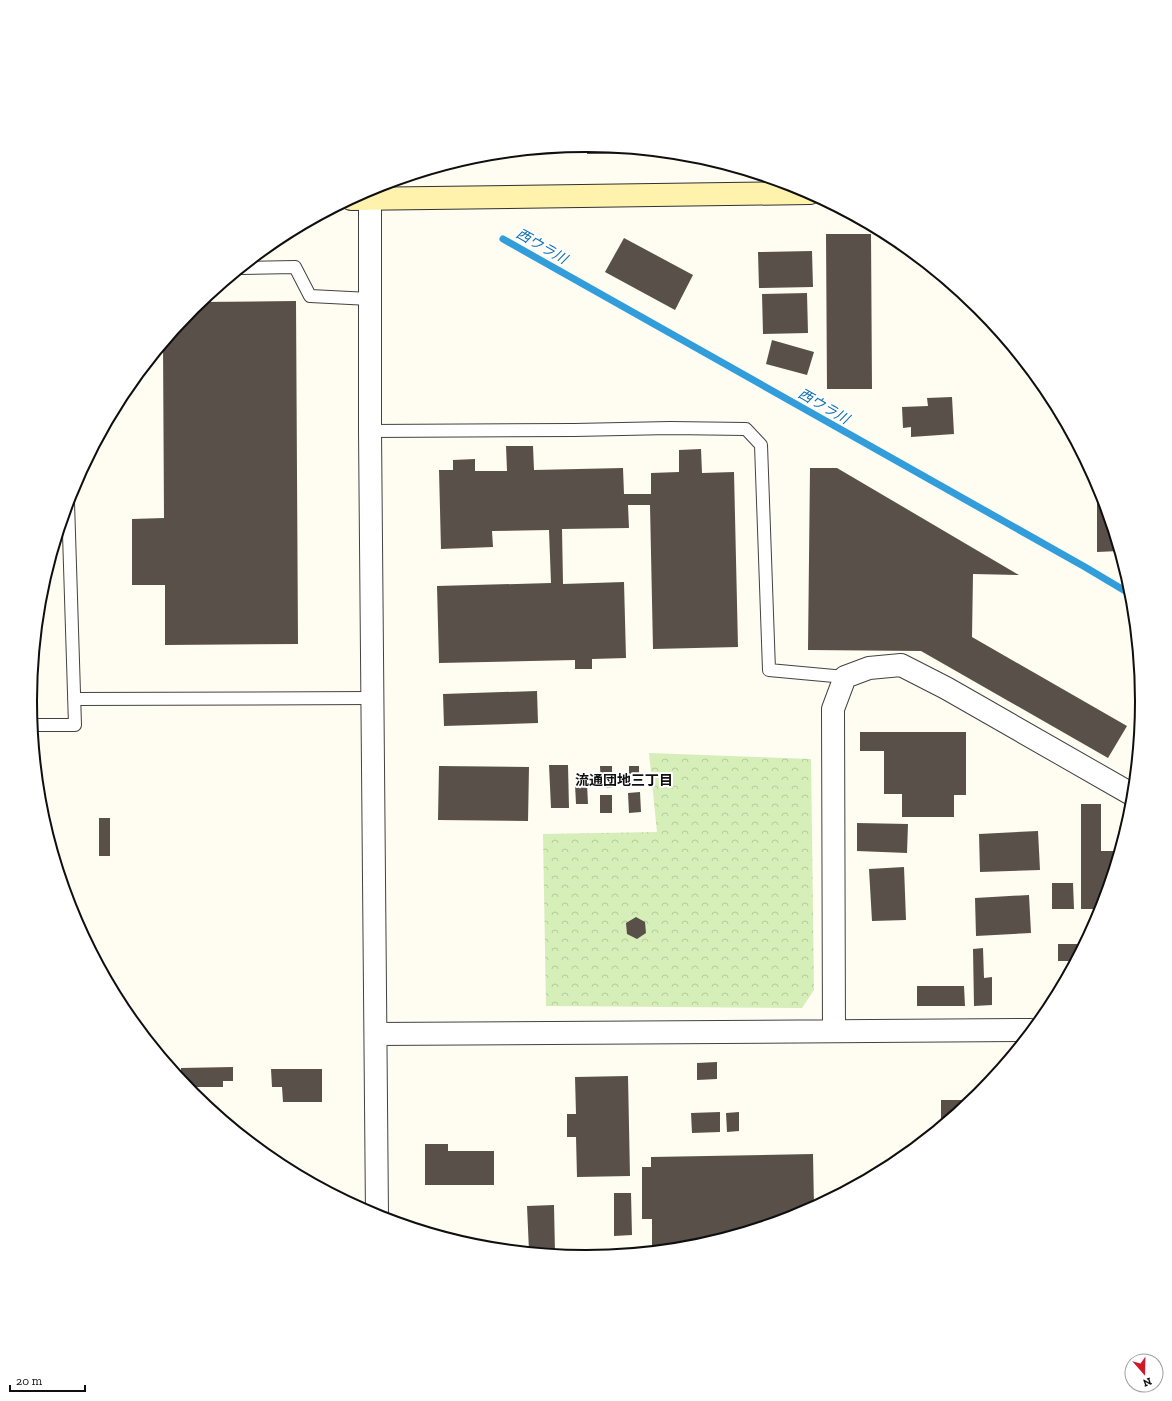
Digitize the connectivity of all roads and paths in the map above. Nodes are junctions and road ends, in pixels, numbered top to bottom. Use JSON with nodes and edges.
{"nodes":[{"id":1,"x":796,"y":193,"type":"edge"},
{"id":2,"x":372,"y":195,"type":"edge"},
{"id":3,"x":364,"y":198,"type":"edge"},
{"id":4,"x":249,"y":268,"type":"edge"},
{"id":5,"x":370,"y":299,"type":"junction"},
{"id":6,"x":370,"y":430,"type":"junction"},
{"id":7,"x":68,"y":518,"type":"edge"},
{"id":8,"x":845,"y":677,"type":"junction"},
{"id":9,"x":373,"y":698,"type":"junction"},
{"id":10,"x":74,"y":699,"type":"junction"},
{"id":11,"x":38,"y":725,"type":"edge"},
{"id":12,"x":1127,"y":791,"type":"edge"},
{"id":13,"x":1025,"y":1030,"type":"edge"},
{"id":14,"x":834,"y":1031,"type":"junction"},
{"id":15,"x":376,"y":1034,"type":"junction"},
{"id":16,"x":377,"y":1208,"type":"edge"}],
"edges":[{"from":1,"to":2,"type":"street"},
{"from":3,"to":5,"type":"street"},
{"from":4,"to":5,"type":"lane"},
{"from":5,"to":6,"type":"street"},
{"from":6,"to":8,"type":"lane"},
{"from":6,"to":9,"type":"street"},
{"from":7,"to":10,"type":"lane"},
{"from":8,"to":12,"type":"street"},
{"from":8,"to":14,"type":"street"},
{"from":9,"to":10,"type":"lane"},
{"from":9,"to":15,"type":"street"},
{"from":10,"to":11,"type":"lane"},
{"from":13,"to":14,"type":"street"},
{"from":14,"to":15,"type":"street"},
{"from":15,"to":16,"type":"street"}]}
